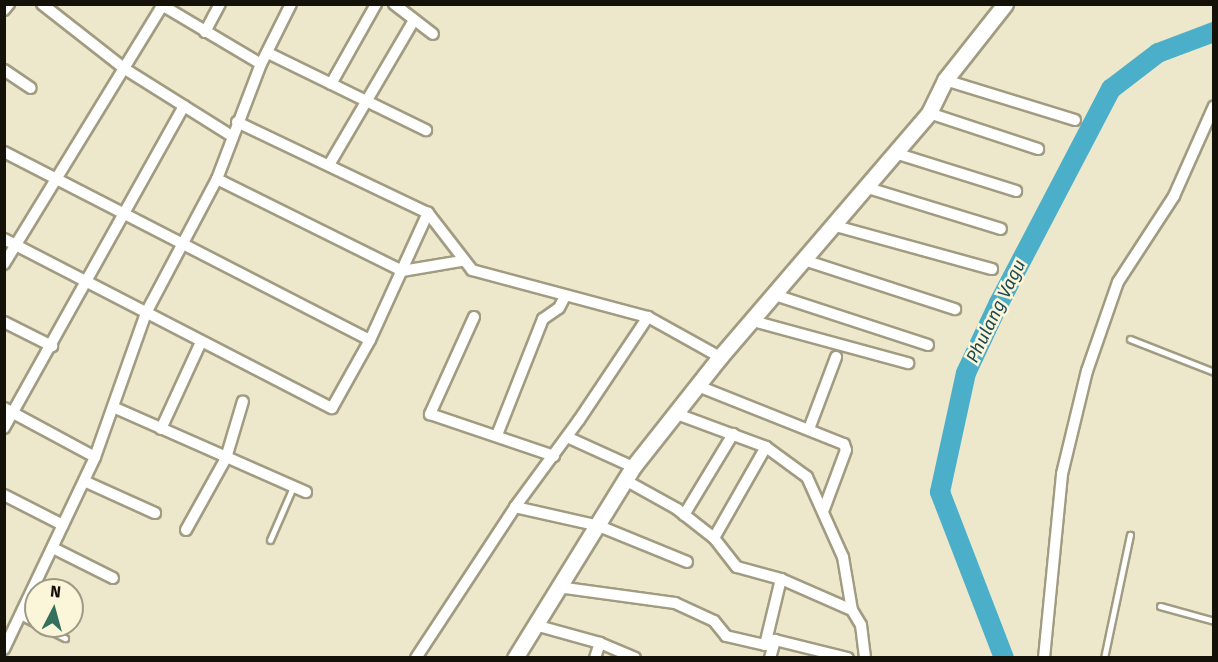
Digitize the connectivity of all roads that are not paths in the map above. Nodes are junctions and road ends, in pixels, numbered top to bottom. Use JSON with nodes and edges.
{"nodes":[{"id":1,"x":9,"y":4,"type":"edge"},
{"id":2,"x":42,"y":4,"type":"edge"},
{"id":3,"x":220,"y":4,"type":"edge"},
{"id":4,"x":291,"y":4,"type":"edge"},
{"id":5,"x":376,"y":4,"type":"edge"},
{"id":6,"x":394,"y":4,"type":"edge"},
{"id":7,"x":1005,"y":4,"type":"edge"},
{"id":8,"x":161,"y":5,"type":"edge"},
{"id":9,"x":4,"y":10,"type":"edge"},
{"id":10,"x":413,"y":22,"type":"junction"},
{"id":11,"x":205,"y":32,"type":"junction"},
{"id":12,"x":433,"y":34,"type":"dead end"},
{"id":13,"x":268,"y":53,"type":"junction"},
{"id":14,"x":261,"y":64,"type":"junction"},
{"id":15,"x":125,"y":69,"type":"junction"},
{"id":16,"x":4,"y":70,"type":"edge"},
{"id":17,"x":945,"y":80,"type":"junction"},
{"id":18,"x":331,"y":84,"type":"junction"},
{"id":19,"x":31,"y":88,"type":"dead end"},
{"id":20,"x":366,"y":100,"type":"junction"},
{"id":21,"x":184,"y":106,"type":"junction"},
{"id":22,"x":1214,"y":106,"type":"edge"},
{"id":23,"x":929,"y":113,"type":"junction"},
{"id":24,"x":1075,"y":120,"type":"dead end"},
{"id":25,"x":237,"y":122,"type":"junction"},
{"id":26,"x":426,"y":130,"type":"dead end"},
{"id":27,"x":232,"y":136,"type":"junction"},
{"id":28,"x":1038,"y":149,"type":"dead end"},
{"id":29,"x":4,"y":152,"type":"edge"},
{"id":30,"x":895,"y":153,"type":"junction"},
{"id":31,"x":329,"y":165,"type":"junction"},
{"id":32,"x":57,"y":180,"type":"junction"},
{"id":33,"x":217,"y":180,"type":"junction"},
{"id":34,"x":867,"y":188,"type":"junction"},
{"id":35,"x":1016,"y":191,"type":"dead end"},
{"id":36,"x":428,"y":213,"type":"junction"},
{"id":37,"x":125,"y":217,"type":"junction"},
{"id":38,"x":832,"y":225,"type":"junction"},
{"id":39,"x":1000,"y":229,"type":"dead end"},
{"id":40,"x":4,"y":239,"type":"edge"},
{"id":41,"x":16,"y":246,"type":"junction"},
{"id":42,"x":182,"y":246,"type":"junction"},
{"id":43,"x":804,"y":260,"type":"junction"},
{"id":44,"x":462,"y":261,"type":"junction"},
{"id":45,"x":4,"y":264,"type":"edge"},
{"id":46,"x":992,"y":269,"type":"dead end"},
{"id":47,"x":402,"y":270,"type":"junction"},
{"id":48,"x":84,"y":282,"type":"junction"},
{"id":49,"x":775,"y":295,"type":"junction"},
{"id":50,"x":565,"y":296,"type":"junction"},
{"id":51,"x":955,"y":309,"type":"dead end"},
{"id":52,"x":146,"y":314,"type":"junction"},
{"id":53,"x":474,"y":317,"type":"dead end"},
{"id":54,"x":648,"y":317,"type":"junction"},
{"id":55,"x":753,"y":321,"type":"junction"},
{"id":56,"x":4,"y":322,"type":"edge"},
{"id":57,"x":1130,"y":339,"type":"dead end"},
{"id":58,"x":370,"y":340,"type":"junction"},
{"id":59,"x":201,"y":342,"type":"junction"},
{"id":60,"x":928,"y":345,"type":"dead end"},
{"id":61,"x":52,"y":346,"type":"junction"},
{"id":62,"x":720,"y":357,"type":"junction"},
{"id":63,"x":836,"y":357,"type":"dead end"},
{"id":64,"x":908,"y":363,"type":"dead end"},
{"id":65,"x":1214,"y":372,"type":"edge"},
{"id":66,"x":698,"y":386,"type":"junction"},
{"id":67,"x":243,"y":401,"type":"dead end"},
{"id":68,"x":112,"y":407,"type":"junction"},
{"id":69,"x":9,"y":411,"type":"edge"},
{"id":70,"x":677,"y":414,"type":"junction"},
{"id":71,"x":4,"y":428,"type":"edge"},
{"id":72,"x":161,"y":429,"type":"junction"},
{"id":73,"x":809,"y":429,"type":"junction"},
{"id":74,"x":733,"y":434,"type":"junction"},
{"id":75,"x":497,"y":435,"type":"junction"},
{"id":76,"x":567,"y":437,"type":"junction"},
{"id":77,"x":766,"y":447,"type":"junction"},
{"id":78,"x":554,"y":456,"type":"junction"},
{"id":79,"x":95,"y":457,"type":"junction"},
{"id":80,"x":226,"y":458,"type":"junction"},
{"id":81,"x":629,"y":474,"type":"junction"},
{"id":82,"x":84,"y":481,"type":"junction"},
{"id":83,"x":293,"y":487,"type":"junction"},
{"id":84,"x":306,"y":492,"type":"dead end"},
{"id":85,"x":4,"y":495,"type":"edge"},
{"id":86,"x":514,"y":507,"type":"junction"},
{"id":87,"x":824,"y":508,"type":"junction"},
{"id":88,"x":155,"y":513,"type":"dead end"},
{"id":89,"x":684,"y":514,"type":"junction"},
{"id":90,"x":63,"y":525,"type":"junction"},
{"id":91,"x":599,"y":526,"type":"junction"},
{"id":92,"x":186,"y":530,"type":"dead end"},
{"id":93,"x":1130,"y":535,"type":"dead end"},
{"id":94,"x":714,"y":538,"type":"junction"},
{"id":95,"x":270,"y":540,"type":"dead end"},
{"id":96,"x":53,"y":548,"type":"junction"},
{"id":97,"x":687,"y":562,"type":"dead end"},
{"id":98,"x":113,"y":578,"type":"dead end"},
{"id":99,"x":781,"y":579,"type":"junction"},
{"id":100,"x":558,"y":587,"type":"junction"},
{"id":101,"x":1160,"y":606,"type":"dead end"},
{"id":102,"x":852,"y":610,"type":"junction"},
{"id":103,"x":20,"y":616,"type":"junction"},
{"id":104,"x":24,"y":618,"type":"edge"},
{"id":105,"x":1214,"y":621,"type":"edge"},
{"id":106,"x":535,"y":625,"type":"junction"},
{"id":107,"x":770,"y":642,"type":"junction"},
{"id":108,"x":600,"y":643,"type":"junction"},
{"id":109,"x":4,"y":649,"type":"edge"},
{"id":110,"x":416,"y":657,"type":"edge"},
{"id":111,"x":515,"y":657,"type":"edge"},
{"id":112,"x":595,"y":657,"type":"edge"},
{"id":113,"x":635,"y":657,"type":"edge"},
{"id":114,"x":770,"y":657,"type":"edge"},
{"id":115,"x":848,"y":657,"type":"edge"},
{"id":116,"x":865,"y":657,"type":"edge"},
{"id":117,"x":1044,"y":657,"type":"edge"},
{"id":118,"x":1104,"y":657,"type":"edge"}],
"edges":[{"from":1,"to":9,"type":"street"},
{"from":2,"to":15,"type":"street"},
{"from":3,"to":11,"type":"street"},
{"from":4,"to":13,"type":"street"},
{"from":5,"to":18,"type":"street"},
{"from":6,"to":10,"type":"street"},
{"from":7,"to":17,"type":"street"},
{"from":8,"to":11,"type":"street"},
{"from":8,"to":15,"type":"street"},
{"from":10,"to":12,"type":"street"},
{"from":10,"to":20,"type":"street"},
{"from":11,"to":14,"type":"street"},
{"from":13,"to":14,"type":"street"},
{"from":13,"to":18,"type":"street"},
{"from":14,"to":25,"type":"street"},
{"from":15,"to":21,"type":"street"},
{"from":15,"to":32,"type":"street"},
{"from":16,"to":19,"type":"street"},
{"from":17,"to":23,"type":"street"},
{"from":17,"to":24,"type":"street"},
{"from":18,"to":20,"type":"street"},
{"from":20,"to":26,"type":"street"},
{"from":20,"to":31,"type":"street"},
{"from":21,"to":27,"type":"street"},
{"from":21,"to":37,"type":"street"},
{"from":22,"to":117,"type":"street"},
{"from":23,"to":28,"type":"street"},
{"from":23,"to":30,"type":"street"},
{"from":25,"to":27,"type":"street"},
{"from":25,"to":31,"type":"street"},
{"from":27,"to":33,"type":"street"},
{"from":29,"to":32,"type":"street"},
{"from":30,"to":34,"type":"street"},
{"from":30,"to":35,"type":"street"},
{"from":31,"to":36,"type":"street"},
{"from":32,"to":37,"type":"street"},
{"from":32,"to":41,"type":"street"},
{"from":33,"to":42,"type":"street"},
{"from":33,"to":47,"type":"street"},
{"from":34,"to":38,"type":"street"},
{"from":34,"to":39,"type":"street"},
{"from":36,"to":44,"type":"street"},
{"from":36,"to":47,"type":"street"},
{"from":37,"to":42,"type":"street"},
{"from":37,"to":48,"type":"street"},
{"from":38,"to":43,"type":"street"},
{"from":38,"to":46,"type":"street"},
{"from":40,"to":41,"type":"street"},
{"from":41,"to":45,"type":"street"},
{"from":41,"to":48,"type":"street"},
{"from":42,"to":52,"type":"street"},
{"from":42,"to":58,"type":"street"},
{"from":43,"to":49,"type":"street"},
{"from":43,"to":51,"type":"street"},
{"from":44,"to":47,"type":"street"},
{"from":44,"to":50,"type":"street"},
{"from":47,"to":58,"type":"street"},
{"from":48,"to":52,"type":"street"},
{"from":48,"to":61,"type":"street"},
{"from":49,"to":55,"type":"street"},
{"from":49,"to":60,"type":"street"},
{"from":50,"to":54,"type":"street"},
{"from":50,"to":75,"type":"street"},
{"from":52,"to":59,"type":"street"},
{"from":52,"to":68,"type":"street"},
{"from":53,"to":75,"type":"street"},
{"from":54,"to":62,"type":"street"},
{"from":54,"to":76,"type":"street"},
{"from":55,"to":62,"type":"street"},
{"from":55,"to":64,"type":"street"},
{"from":56,"to":61,"type":"street"},
{"from":57,"to":65,"type":"lane"},
{"from":58,"to":59,"type":"street"},
{"from":59,"to":72,"type":"street"},
{"from":61,"to":69,"type":"street"},
{"from":62,"to":66,"type":"street"},
{"from":63,"to":73,"type":"street"},
{"from":66,"to":70,"type":"street"},
{"from":66,"to":73,"type":"street"},
{"from":67,"to":80,"type":"street"},
{"from":68,"to":72,"type":"street"},
{"from":68,"to":79,"type":"street"},
{"from":69,"to":71,"type":"street"},
{"from":69,"to":79,"type":"street"},
{"from":70,"to":74,"type":"street"},
{"from":70,"to":81,"type":"street"},
{"from":72,"to":80,"type":"street"},
{"from":73,"to":87,"type":"street"},
{"from":74,"to":77,"type":"street"},
{"from":74,"to":89,"type":"street"},
{"from":75,"to":78,"type":"street"},
{"from":76,"to":78,"type":"street"},
{"from":76,"to":81,"type":"street"},
{"from":77,"to":87,"type":"street"},
{"from":77,"to":94,"type":"street"},
{"from":78,"to":86,"type":"street"},
{"from":79,"to":82,"type":"street"},
{"from":80,"to":83,"type":"street"},
{"from":80,"to":92,"type":"street"},
{"from":81,"to":89,"type":"street"},
{"from":81,"to":91,"type":"street"},
{"from":82,"to":88,"type":"street"},
{"from":82,"to":90,"type":"street"},
{"from":83,"to":84,"type":"street"},
{"from":83,"to":95,"type":"lane"},
{"from":85,"to":90,"type":"street"},
{"from":86,"to":91,"type":"street"},
{"from":86,"to":110,"type":"street"},
{"from":87,"to":102,"type":"street"},
{"from":89,"to":94,"type":"street"},
{"from":90,"to":96,"type":"street"},
{"from":91,"to":97,"type":"street"},
{"from":91,"to":100,"type":"street"},
{"from":93,"to":118,"type":"lane"},
{"from":94,"to":99,"type":"street"},
{"from":96,"to":98,"type":"street"},
{"from":96,"to":103,"type":"street"},
{"from":99,"to":102,"type":"street"},
{"from":99,"to":107,"type":"street"},
{"from":100,"to":106,"type":"street"},
{"from":100,"to":107,"type":"street"},
{"from":101,"to":105,"type":"lane"},
{"from":102,"to":116,"type":"street"},
{"from":103,"to":104,"type":"lane"},
{"from":103,"to":109,"type":"street"},
{"from":106,"to":108,"type":"street"},
{"from":106,"to":111,"type":"street"},
{"from":107,"to":114,"type":"street"},
{"from":107,"to":115,"type":"street"},
{"from":108,"to":112,"type":"street"},
{"from":108,"to":113,"type":"street"}]}
